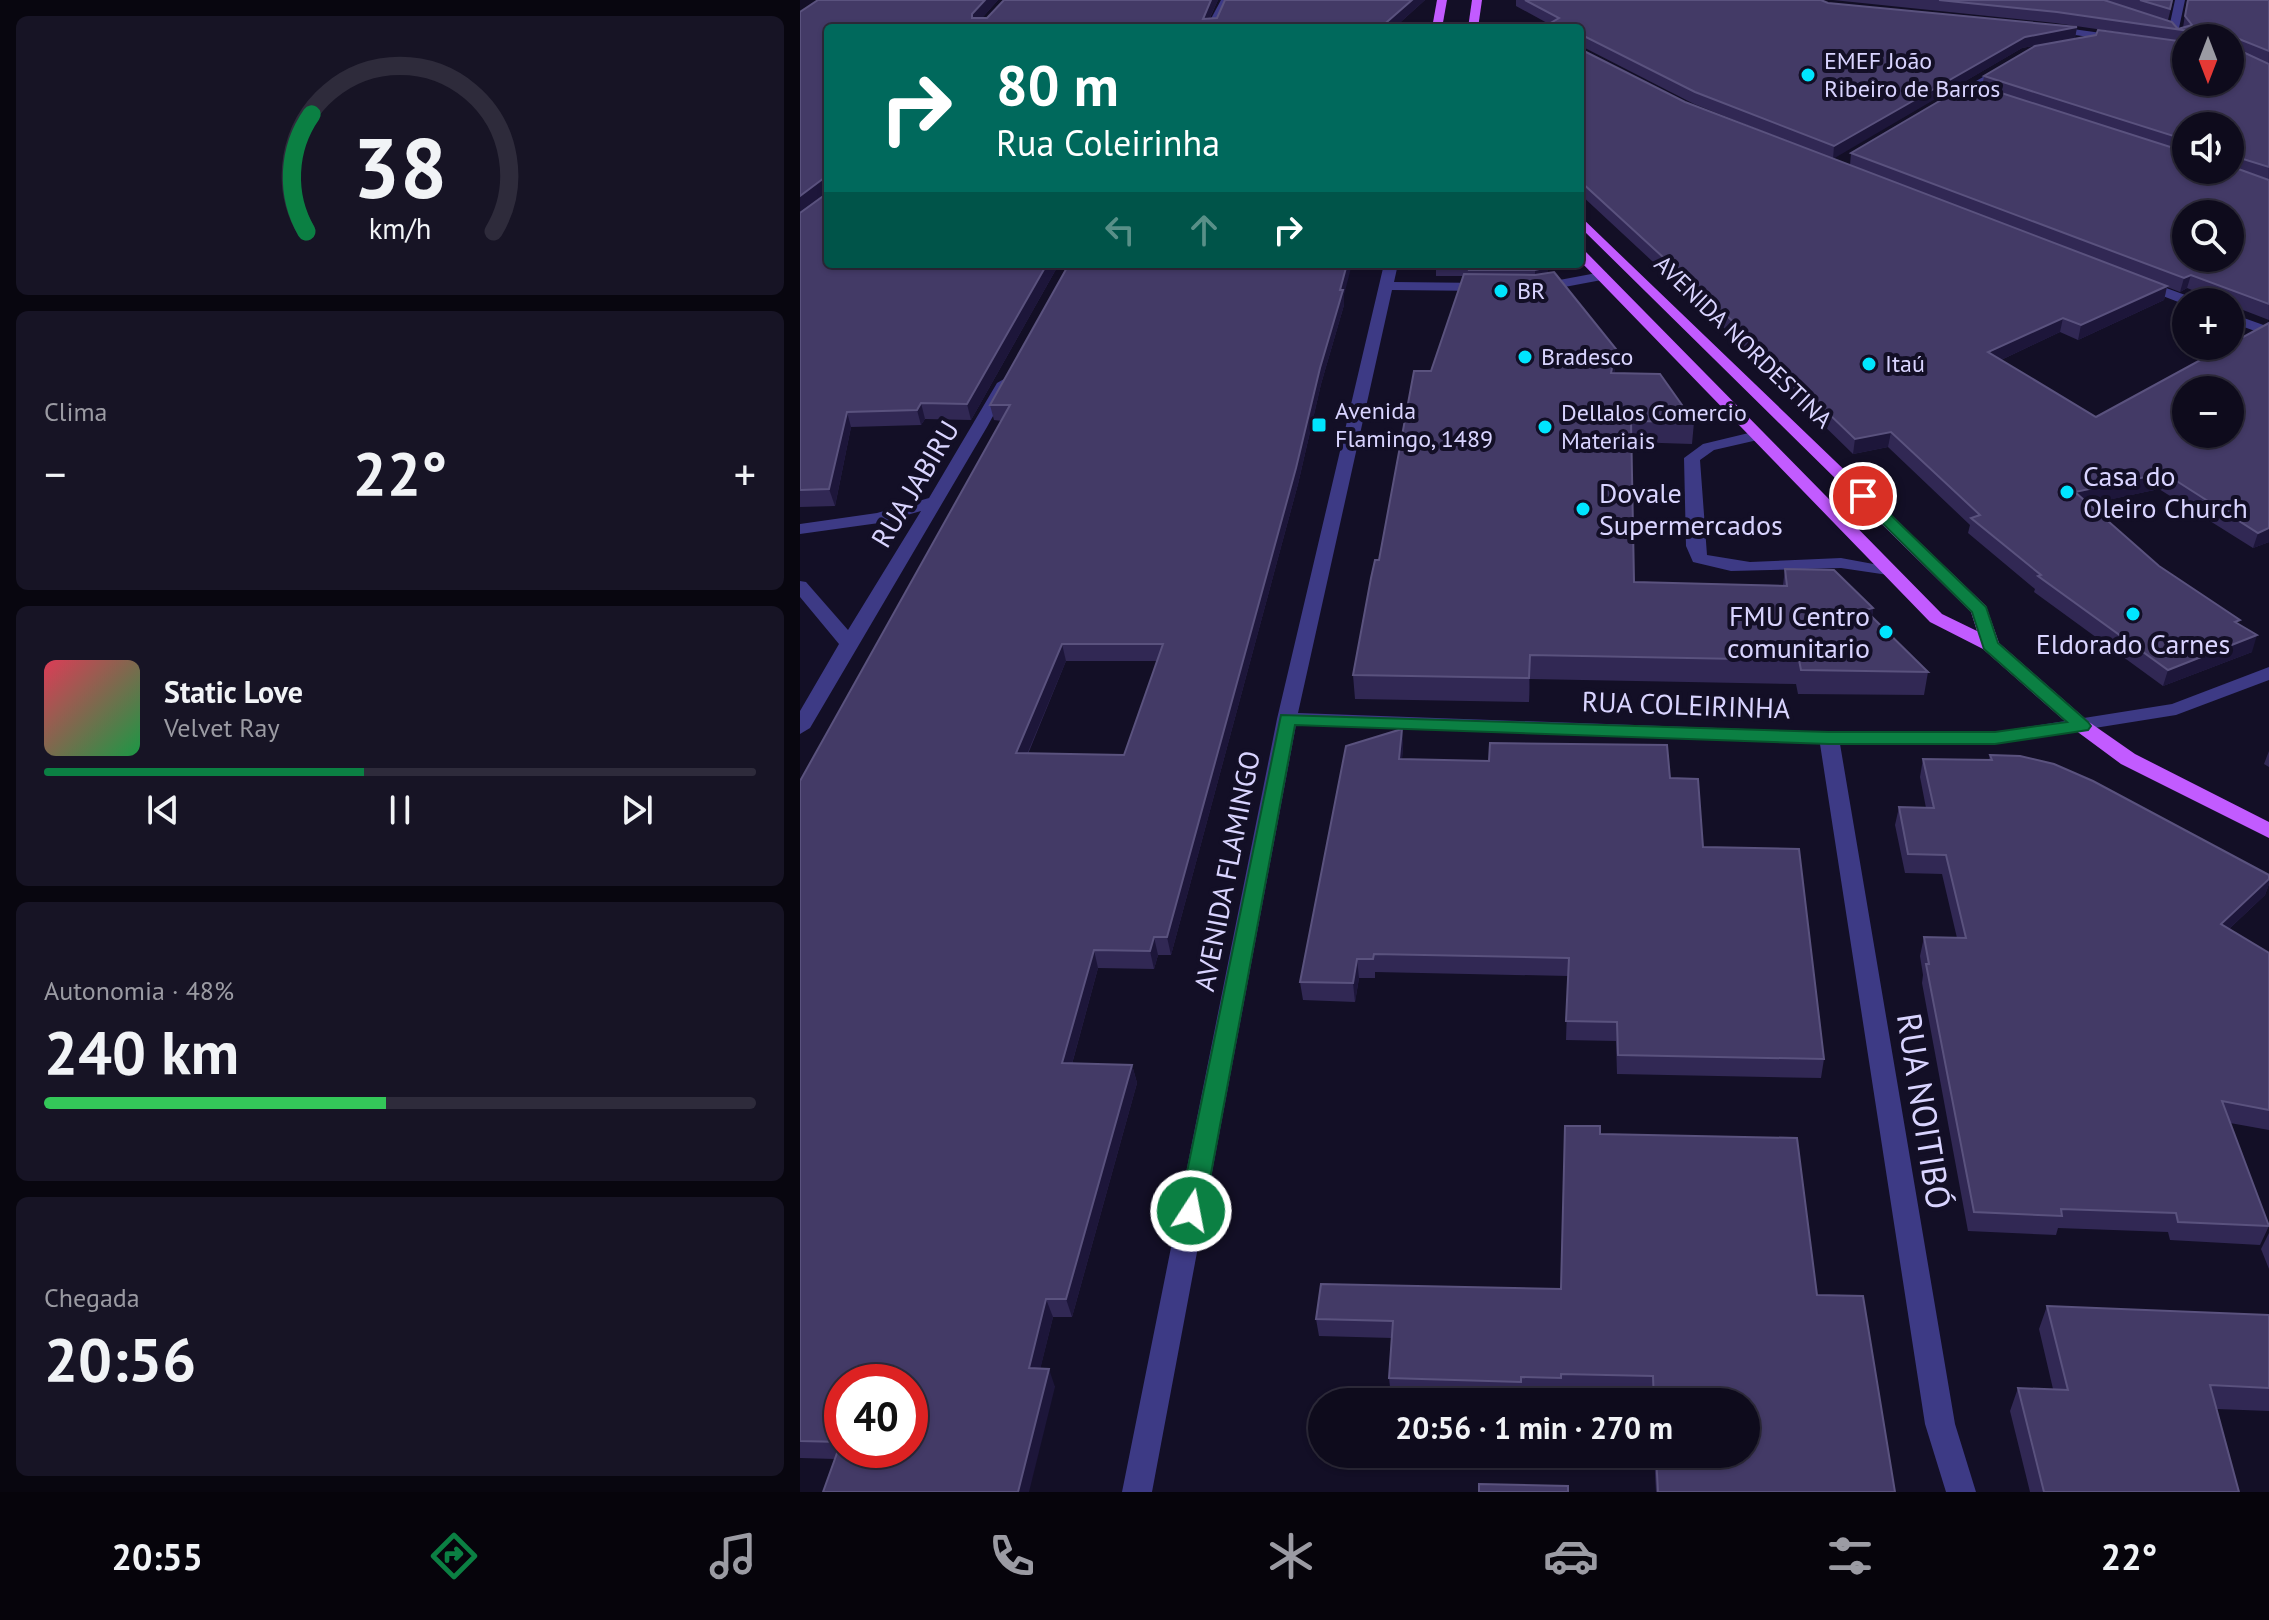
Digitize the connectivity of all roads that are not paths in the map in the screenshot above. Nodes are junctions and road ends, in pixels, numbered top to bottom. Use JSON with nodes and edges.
{"nodes":[{"id":1,"x":1226,"y":0,"type":"edge"},
{"id":2,"x":1442,"y":0,"type":"edge"},
{"id":3,"x":1477,"y":0,"type":"edge"},
{"id":4,"x":2180,"y":0,"type":"edge"},
{"id":5,"x":2159,"y":23,"type":"edge"},
{"id":6,"x":1213,"y":24,"type":"edge"},
{"id":7,"x":1438,"y":24,"type":"edge"},
{"id":8,"x":1474,"y":24,"type":"edge"},
{"id":9,"x":2175,"y":24,"type":"edge"},
{"id":10,"x":2172,"y":27,"type":"edge"},
{"id":11,"x":2039,"y":28,"type":"edge"},
{"id":12,"x":2110,"y":37,"type":"junction"},
{"id":13,"x":2140,"y":41,"type":"edge"},
{"id":14,"x":2068,"y":44,"type":"edge"},
{"id":15,"x":2016,"y":60,"type":"edge"},
{"id":16,"x":1968,"y":89,"type":"junction"},
{"id":17,"x":1983,"y":94,"type":"edge"},
{"id":18,"x":1941,"y":104,"type":"edge"},
{"id":19,"x":1584,"y":224,"type":"edge"},
{"id":20,"x":1584,"y":258,"type":"edge"},
{"id":21,"x":1390,"y":268,"type":"edge"},
{"id":22,"x":1602,"y":276,"type":"junction"},
{"id":23,"x":2131,"y":279,"type":"edge"},
{"id":24,"x":1386,"y":286,"type":"junction"},
{"id":25,"x":2172,"y":295,"type":"edge"},
{"id":26,"x":2244,"y":322,"type":"edge"},
{"id":27,"x":2269,"y":332,"type":"edge"},
{"id":28,"x":1011,"y":370,"type":"edge"},
{"id":29,"x":1757,"y":436,"type":"junction"},
{"id":30,"x":936,"y":501,"type":"junction"},
{"id":31,"x":800,"y":529,"type":"edge"},
{"id":32,"x":1889,"y":572,"type":"junction"},
{"id":33,"x":800,"y":586,"type":"edge"},
{"id":34,"x":848,"y":642,"type":"junction"},
{"id":35,"x":1990,"y":645,"type":"junction"},
{"id":36,"x":2269,"y":673,"type":"edge"},
{"id":37,"x":1287,"y":719,"type":"junction"},
{"id":38,"x":2082,"y":726,"type":"junction"},
{"id":39,"x":800,"y":728,"type":"edge"},
{"id":40,"x":1829,"y":738,"type":"junction"},
{"id":41,"x":2269,"y":831,"type":"edge"},
{"id":42,"x":1137,"y":1492,"type":"edge"},
{"id":43,"x":1961,"y":1492,"type":"edge"}],
"edges":[{"from":1,"to":6,"type":"street"},
{"from":2,"to":7,"type":"main road"},
{"from":3,"to":8,"type":"main road"},
{"from":4,"to":9,"type":"street"},
{"from":5,"to":10,"type":"street"},
{"from":11,"to":12,"type":"street"},
{"from":12,"to":13,"type":"street"},
{"from":12,"to":14,"type":"street"},
{"from":15,"to":16,"type":"street"},
{"from":16,"to":17,"type":"street"},
{"from":16,"to":18,"type":"street"},
{"from":19,"to":35,"type":"main road","name":"AVENIDA NORDESTINA"},
{"from":20,"to":22,"type":"main road","name":"AVENIDA NORDESTINA"},
{"from":21,"to":24,"type":"street","name":"AVENIDA FLAMINGO"},
{"from":22,"to":24,"type":"street"},
{"from":22,"to":29,"type":"main road","name":"AVENIDA NORDESTINA"},
{"from":23,"to":25,"type":"street"},
{"from":24,"to":37,"type":"street","name":"AVENIDA FLAMINGO"},
{"from":26,"to":27,"type":"street"},
{"from":28,"to":30,"type":"street","name":"RUA JABIRU"},
{"from":29,"to":32,"type":"main road","name":"AVENIDA NORDESTINA"},
{"from":29,"to":32,"type":"street"},
{"from":30,"to":31,"type":"street"},
{"from":30,"to":34,"type":"street","name":"RUA JABIRU"},
{"from":32,"to":35,"type":"main road","name":"AVENIDA NORDESTINA"},
{"from":33,"to":34,"type":"street"},
{"from":34,"to":39,"type":"street","name":"RUA JABIRU"},
{"from":35,"to":38,"type":"main road","name":"AVENIDA NORDESTINA"},
{"from":36,"to":38,"type":"street","name":"RUA COLEIRINHA"},
{"from":37,"to":40,"type":"street","name":"RUA COLEIRINHA"},
{"from":37,"to":42,"type":"street","name":"AVENIDA FLAMINGO"},
{"from":38,"to":40,"type":"street","name":"RUA COLEIRINHA"},
{"from":38,"to":41,"type":"main road","name":"AVENIDA NORDESTINA"},
{"from":40,"to":43,"type":"street","name":"RUA NOITIBÓ"}]}
